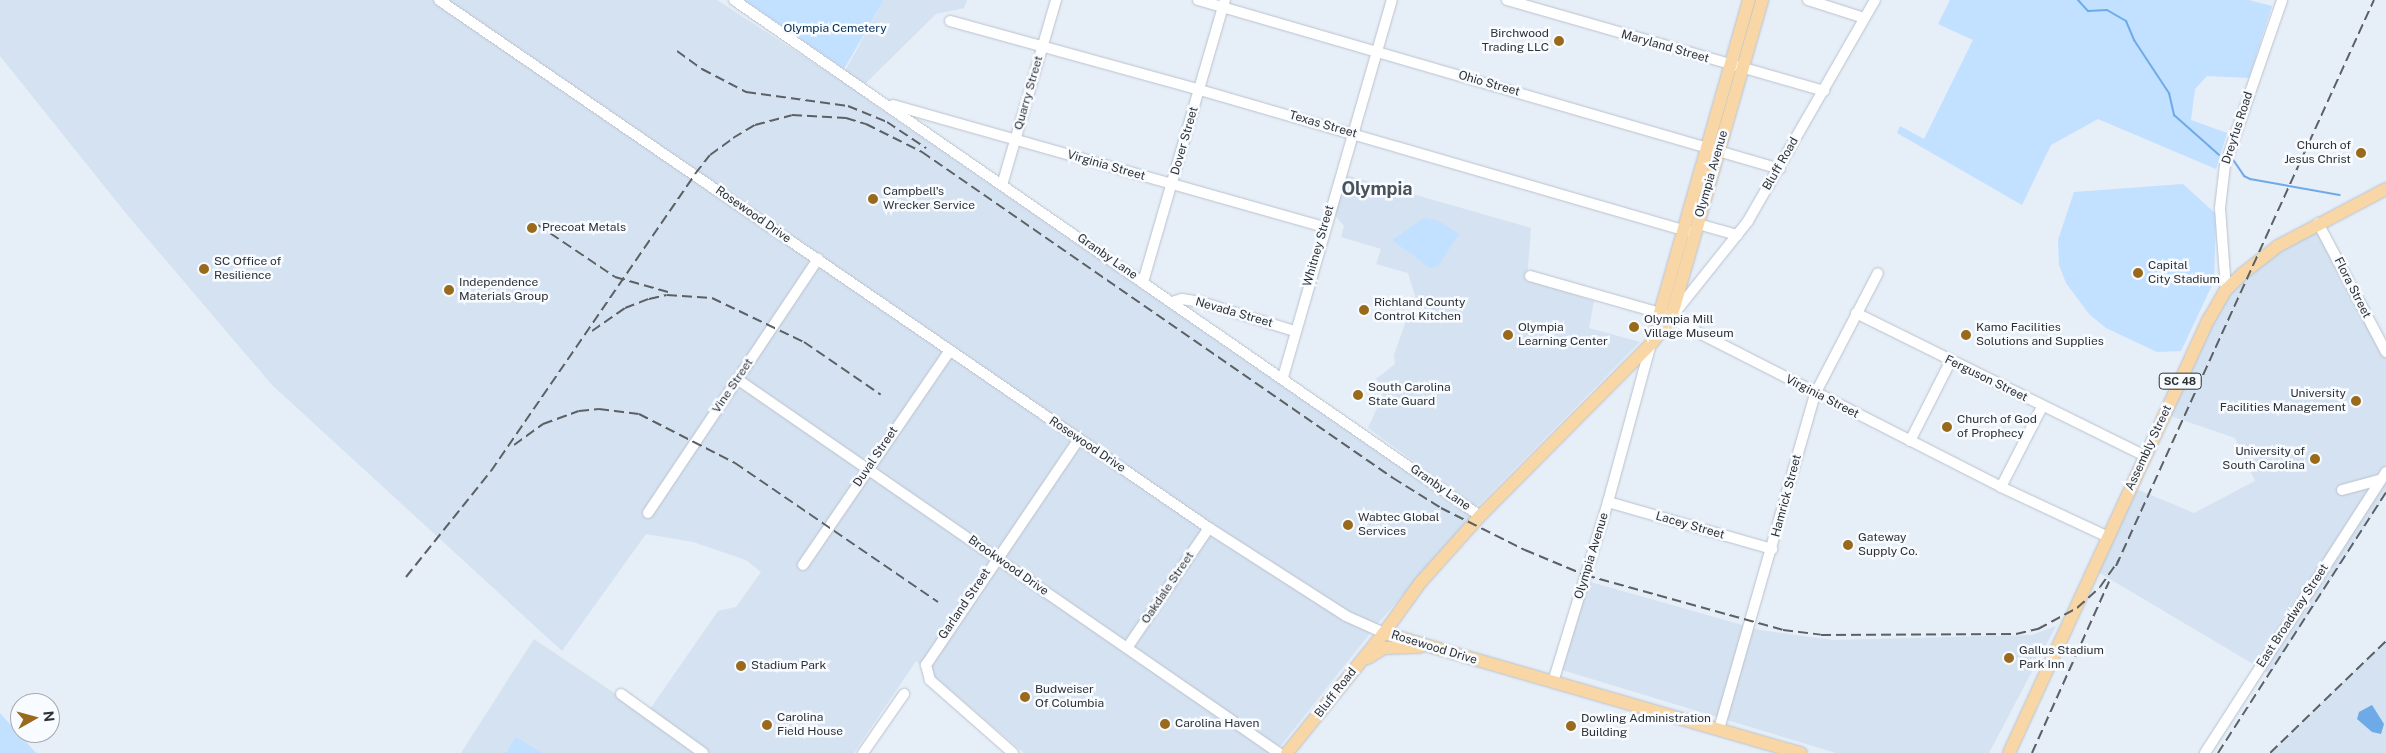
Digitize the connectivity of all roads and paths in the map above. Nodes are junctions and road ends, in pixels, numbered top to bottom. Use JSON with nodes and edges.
{"nodes":[{"id":1,"x":439,"y":0,"type":"edge"},
{"id":2,"x":734,"y":0,"type":"edge"},
{"id":3,"x":1056,"y":0,"type":"edge"},
{"id":4,"x":1198,"y":0,"type":"edge"},
{"id":5,"x":1392,"y":0,"type":"edge"},
{"id":6,"x":1507,"y":0,"type":"edge"},
{"id":7,"x":1749,"y":0,"type":"edge"},
{"id":8,"x":1762,"y":0,"type":"edge"},
{"id":9,"x":1808,"y":0,"type":"edge"},
{"id":10,"x":1875,"y":0,"type":"edge"},
{"id":11,"x":2282,"y":0,"type":"edge"},
{"id":12,"x":1224,"y":3,"type":"edge"},
{"id":13,"x":1864,"y":18,"type":"junction"},
{"id":14,"x":950,"y":21,"type":"dead end"},
{"id":15,"x":1042,"y":47,"type":"junction"},
{"id":16,"x":1377,"y":52,"type":"junction"},
{"id":17,"x":1729,"y":66,"type":"junction"},
{"id":18,"x":1742,"y":70,"type":"junction"},
{"id":19,"x":1200,"y":90,"type":"junction"},
{"id":20,"x":1824,"y":91,"type":"junction"},
{"id":21,"x":888,"y":104,"type":"junction"},
{"id":22,"x":1352,"y":134,"type":"junction"},
{"id":23,"x":1016,"y":141,"type":"junction"},
{"id":24,"x":1706,"y":147,"type":"junction"},
{"id":25,"x":1719,"y":151,"type":"junction"},
{"id":26,"x":1780,"y":169,"type":"junction"},
{"id":27,"x":1002,"y":185,"type":"junction"},
{"id":28,"x":1172,"y":185,"type":"junction"},
{"id":29,"x":2386,"y":189,"type":"edge"},
{"id":30,"x":2318,"y":222,"type":"junction"},
{"id":31,"x":1325,"y":227,"type":"junction"},
{"id":32,"x":1692,"y":229,"type":"junction"},
{"id":33,"x":1737,"y":235,"type":"junction"},
{"id":34,"x":818,"y":259,"type":"junction"},
{"id":35,"x":1878,"y":273,"type":"dead end"},
{"id":36,"x":1530,"y":276,"type":"dead end"},
{"id":37,"x":1143,"y":282,"type":"junction"},
{"id":38,"x":1681,"y":282,"type":"junction"},
{"id":39,"x":1694,"y":289,"type":"junction"},
{"id":40,"x":2226,"y":290,"type":"junction"},
{"id":41,"x":1172,"y":302,"type":"junction"},
{"id":42,"x":1856,"y":313,"type":"junction"},
{"id":43,"x":1666,"y":315,"type":"junction"},
{"id":44,"x":1294,"y":331,"type":"junction"},
{"id":45,"x":1652,"y":342,"type":"junction"},
{"id":46,"x":950,"y":350,"type":"junction"},
{"id":47,"x":2386,"y":352,"type":"edge"},
{"id":48,"x":1950,"y":362,"type":"junction"},
{"id":49,"x":1283,"y":377,"type":"junction"},
{"id":50,"x":737,"y":379,"type":"junction"},
{"id":51,"x":1815,"y":394,"type":"junction"},
{"id":52,"x":2042,"y":407,"type":"junction"},
{"id":53,"x":1078,"y":439,"type":"junction"},
{"id":54,"x":1910,"y":440,"type":"junction"},
{"id":55,"x":2145,"y":456,"type":"junction"},
{"id":56,"x":868,"y":470,"type":"junction"},
{"id":57,"x":2384,"y":475,"type":"edge"},
{"id":58,"x":2001,"y":488,"type":"junction"},
{"id":59,"x":2342,"y":490,"type":"dead end"},
{"id":60,"x":1608,"y":502,"type":"junction"},
{"id":61,"x":648,"y":513,"type":"dead end"},
{"id":62,"x":1480,"y":516,"type":"junction"},
{"id":63,"x":1209,"y":528,"type":"junction"},
{"id":64,"x":2108,"y":537,"type":"junction"},
{"id":65,"x":1772,"y":549,"type":"junction"},
{"id":66,"x":996,"y":558,"type":"junction"},
{"id":67,"x":803,"y":565,"type":"dead end"},
{"id":68,"x":1384,"y":633,"type":"junction"},
{"id":69,"x":1427,"y":646,"type":"junction"},
{"id":70,"x":1127,"y":648,"type":"junction"},
{"id":71,"x":1358,"y":665,"type":"junction"},
{"id":72,"x":1553,"y":682,"type":"junction"},
{"id":73,"x":621,"y":694,"type":"dead end"},
{"id":74,"x":904,"y":694,"type":"dead end"},
{"id":75,"x":1719,"y":729,"type":"junction"},
{"id":76,"x":703,"y":753,"type":"edge"},
{"id":77,"x":863,"y":753,"type":"edge"},
{"id":78,"x":1013,"y":753,"type":"edge"},
{"id":79,"x":1279,"y":753,"type":"edge"},
{"id":80,"x":1287,"y":753,"type":"edge"},
{"id":81,"x":1800,"y":753,"type":"edge"},
{"id":82,"x":2009,"y":753,"type":"edge"},
{"id":83,"x":2206,"y":753,"type":"edge"}],
"edges":[{"from":1,"to":34,"type":"street","name":"Rosewood Drive"},
{"from":2,"to":21,"type":"street","name":"Granby Lane"},
{"from":3,"to":15,"type":"street","name":"Quarry Street"},
{"from":4,"to":12,"type":"street","name":"Ohio Street"},
{"from":5,"to":16,"type":"street","name":"Whitney Street"},
{"from":6,"to":17,"type":"street","name":"Maryland Street"},
{"from":7,"to":17,"type":"main road","name":"Olympia Avenue"},
{"from":8,"to":18,"type":"main road","name":"Olympia Avenue"},
{"from":9,"to":13,"type":"street"},
{"from":10,"to":13,"type":"street","name":"Bluff Road"},
{"from":11,"to":40,"type":"street","name":"Dreyfus Road"},
{"from":12,"to":16,"type":"street","name":"Ohio Street"},
{"from":12,"to":19,"type":"street","name":"Dover Street"},
{"from":13,"to":20,"type":"street","name":"Bluff Road"},
{"from":14,"to":15,"type":"street","name":"Texas Street"},
{"from":15,"to":19,"type":"street","name":"Texas Street"},
{"from":15,"to":23,"type":"street","name":"Quarry Street"},
{"from":16,"to":22,"type":"street","name":"Whitney Street"},
{"from":16,"to":24,"type":"street","name":"Ohio Street"},
{"from":17,"to":18,"type":"street","name":"Maryland Street"},
{"from":17,"to":24,"type":"main road","name":"Olympia Avenue"},
{"from":18,"to":20,"type":"street","name":"Maryland Street"},
{"from":18,"to":25,"type":"main road","name":"Olympia Avenue"},
{"from":19,"to":22,"type":"street","name":"Texas Street"},
{"from":19,"to":28,"type":"street","name":"Dover Street"},
{"from":20,"to":26,"type":"street","name":"Bluff Road"},
{"from":21,"to":23,"type":"street","name":"Virginia Street"},
{"from":21,"to":27,"type":"street","name":"Granby Lane"},
{"from":22,"to":31,"type":"street","name":"Whitney Street"},
{"from":22,"to":32,"type":"street","name":"Texas Street"},
{"from":23,"to":27,"type":"street","name":"Quarry Street"},
{"from":23,"to":28,"type":"street","name":"Virginia Street"},
{"from":24,"to":25,"type":"street","name":"Ohio Street"},
{"from":24,"to":32,"type":"main road","name":"Olympia Avenue"},
{"from":25,"to":26,"type":"street","name":"Ohio Street"},
{"from":25,"to":32,"type":"main road","name":"Olympia Avenue"},
{"from":26,"to":33,"type":"street","name":"Bluff Road"},
{"from":27,"to":37,"type":"street","name":"Granby Lane"},
{"from":28,"to":31,"type":"street","name":"Virginia Street"},
{"from":28,"to":37,"type":"street","name":"Dover Street"},
{"from":29,"to":30,"type":"main road","name":"Assembly Street","number":"SC 48"},
{"from":30,"to":40,"type":"main road","name":"Assembly Street","number":"SC 48"},
{"from":30,"to":47,"type":"street","name":"Flora Street"},
{"from":31,"to":44,"type":"street","name":"Whitney Street"},
{"from":32,"to":33,"type":"street","name":"Texas Street"},
{"from":32,"to":38,"type":"main road","name":"Olympia Avenue"},
{"from":32,"to":43,"type":"main road","name":"Olympia Avenue"},
{"from":33,"to":39,"type":"street","name":"Bluff Road"},
{"from":34,"to":46,"type":"street","name":"Rosewood Drive"},
{"from":34,"to":50,"type":"street","name":"Vine Street"},
{"from":35,"to":42,"type":"street","name":"Hamrick Street"},
{"from":36,"to":43,"type":"street","name":"Virginia Street"},
{"from":37,"to":41,"type":"street","name":"Granby Lane"},
{"from":38,"to":39,"type":"street"},
{"from":38,"to":43,"type":"main road","name":"Olympia Avenue"},
{"from":39,"to":43,"type":"street","name":"Bluff Road"},
{"from":40,"to":55,"type":"main road","name":"Assembly Street","number":"SC 48"},
{"from":41,"to":44,"type":"street","name":"Nevada Street"},
{"from":41,"to":49,"type":"street","name":"Granby Lane"},
{"from":42,"to":48,"type":"street","name":"Ferguson Street"},
{"from":42,"to":51,"type":"street","name":"Hamrick Street"},
{"from":43,"to":45,"type":"main road","name":"Olympia Avenue"},
{"from":43,"to":51,"type":"street","name":"Virginia Street"},
{"from":44,"to":49,"type":"street","name":"Whitney Street"},
{"from":45,"to":60,"type":"street","name":"Olympia Avenue"},
{"from":45,"to":62,"type":"main road","name":"Bluff Road"},
{"from":46,"to":53,"type":"street","name":"Rosewood Drive"},
{"from":46,"to":56,"type":"street","name":"Duval Street"},
{"from":48,"to":52,"type":"street","name":"Ferguson Street"},
{"from":48,"to":54,"type":"street"},
{"from":49,"to":62,"type":"street","name":"Granby Lane"},
{"from":50,"to":56,"type":"street","name":"Brookwood Drive"},
{"from":50,"to":61,"type":"street","name":"Vine Street"},
{"from":51,"to":54,"type":"street","name":"Virginia Street"},
{"from":51,"to":65,"type":"street","name":"Hamrick Street"},
{"from":52,"to":55,"type":"street","name":"Ferguson Street"},
{"from":52,"to":58,"type":"street"},
{"from":53,"to":63,"type":"street","name":"Rosewood Drive"},
{"from":53,"to":66,"type":"street","name":"Garland Street"},
{"from":54,"to":58,"type":"street","name":"Virginia Street"},
{"from":55,"to":64,"type":"main road","name":"Assembly Street","number":"SC 48"},
{"from":56,"to":66,"type":"street","name":"Brookwood Drive"},
{"from":56,"to":67,"type":"street","name":"Duval Street"},
{"from":57,"to":59,"type":"street","name":"East Broadway Street"},
{"from":57,"to":83,"type":"street","name":"East Broadway Street"},
{"from":58,"to":64,"type":"street","name":"Virginia Street"},
{"from":60,"to":65,"type":"street","name":"Lacey Street"},
{"from":60,"to":72,"type":"street","name":"Olympia Avenue"},
{"from":62,"to":68,"type":"main road","name":"Bluff Road"},
{"from":63,"to":68,"type":"street","name":"Rosewood Drive"},
{"from":63,"to":70,"type":"street","name":"Oakdale Street"},
{"from":64,"to":82,"type":"main road","name":"Assembly Street","number":"SC 48"},
{"from":65,"to":75,"type":"street","name":"Hamrick Street"},
{"from":66,"to":70,"type":"street","name":"Brookwood Drive"},
{"from":66,"to":78,"type":"street","name":"Garland Street"},
{"from":68,"to":69,"type":"main road","name":"Rosewood Drive"},
{"from":68,"to":71,"type":"main road","name":"Bluff Road"},
{"from":69,"to":71,"type":"main road"},
{"from":69,"to":72,"type":"main road","name":"Rosewood Drive"},
{"from":70,"to":79,"type":"street","name":"Brookwood Drive"},
{"from":71,"to":80,"type":"main road","name":"Bluff Road"},
{"from":72,"to":75,"type":"main road","name":"Rosewood Drive"},
{"from":73,"to":76,"type":"street"},
{"from":74,"to":77,"type":"street"},
{"from":75,"to":81,"type":"main road","name":"Rosewood Drive"}]}
